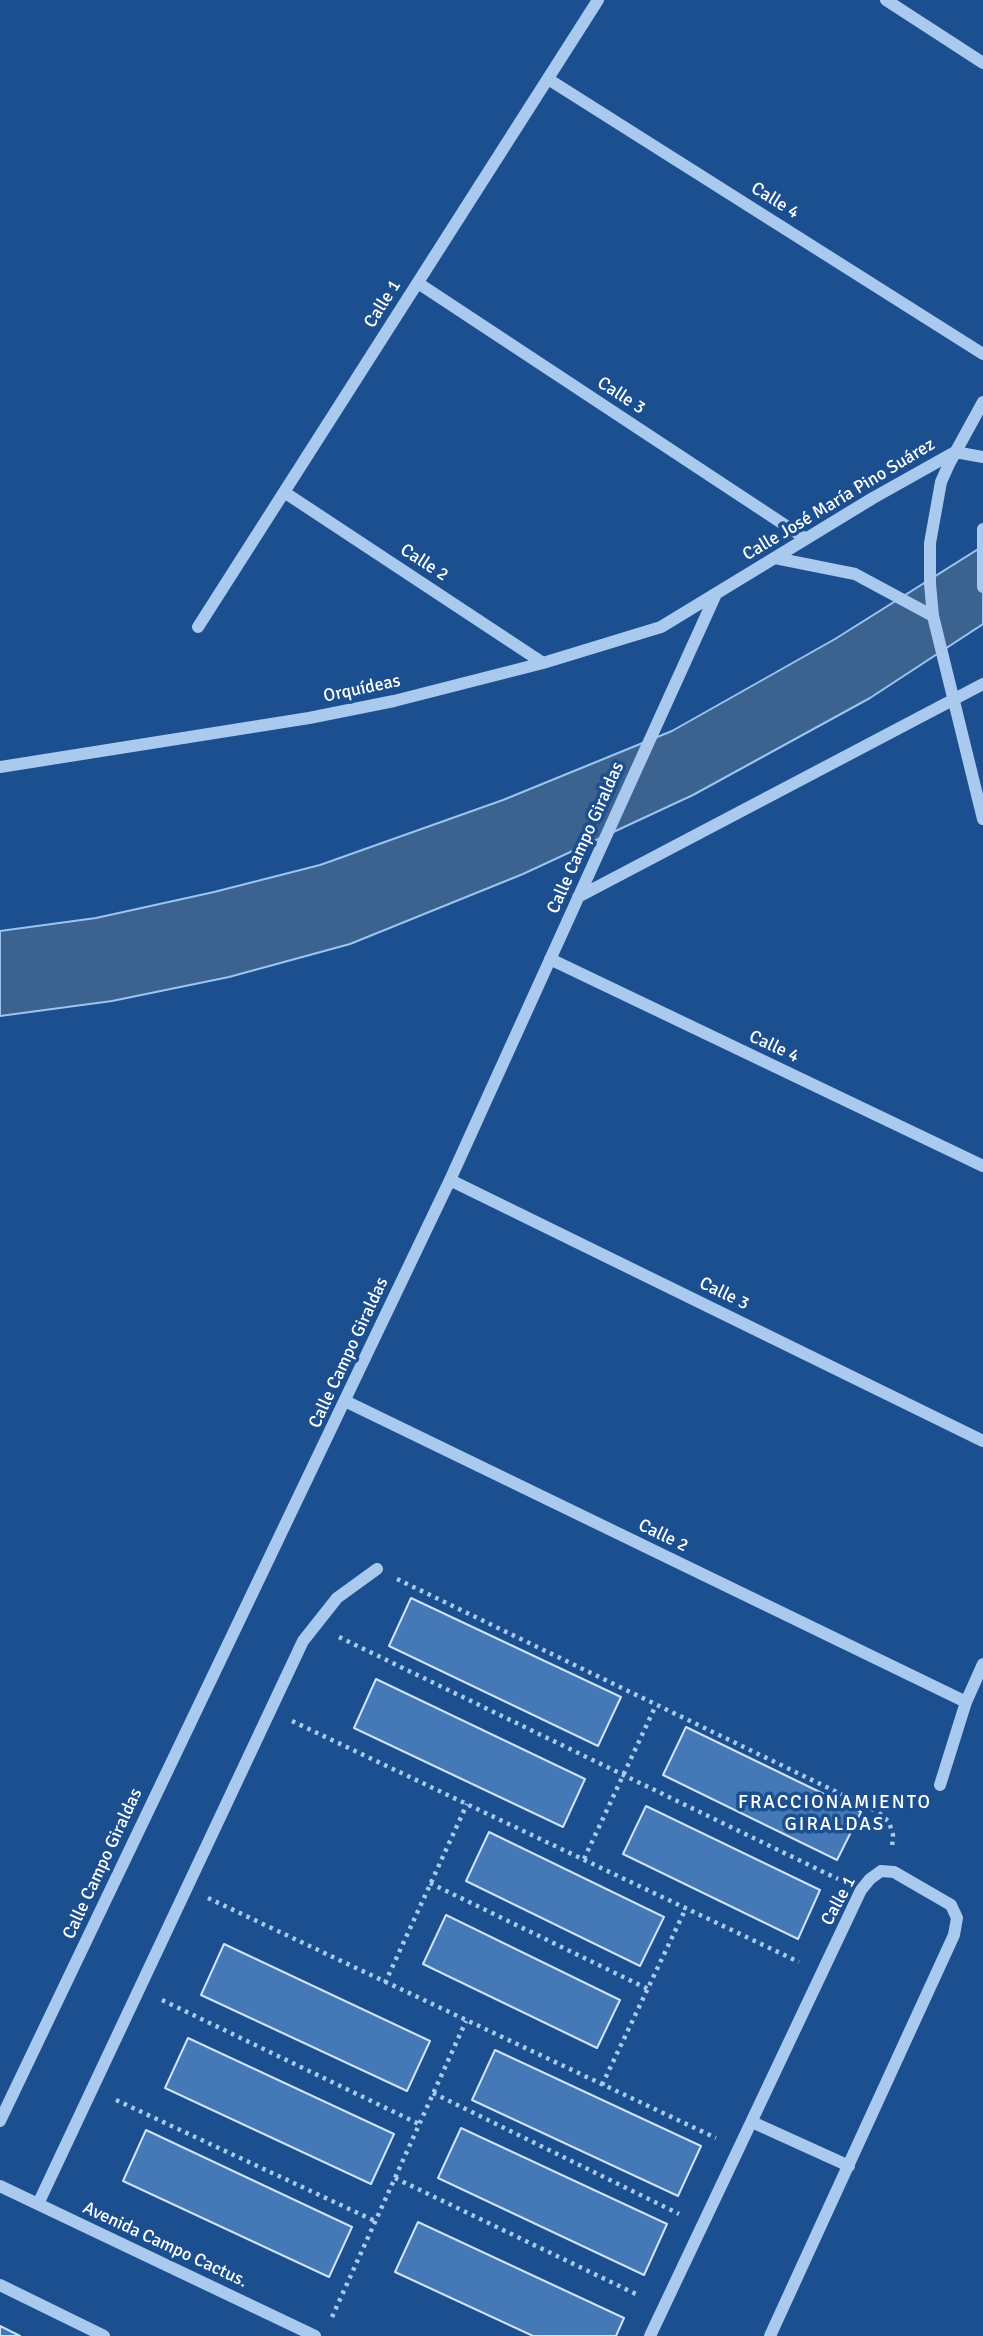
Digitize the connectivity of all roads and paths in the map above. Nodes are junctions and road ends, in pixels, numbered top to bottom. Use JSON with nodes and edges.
{"nodes":[{"id":1,"x":598,"y":0,"type":"edge"},
{"id":2,"x":886,"y":0,"type":"edge"},
{"id":3,"x":983,"y":63,"type":"edge"},
{"id":4,"x":548,"y":79,"type":"junction"},
{"id":5,"x":418,"y":283,"type":"junction"},
{"id":6,"x":983,"y":354,"type":"edge"},
{"id":7,"x":983,"y":402,"type":"edge"},
{"id":8,"x":956,"y":452,"type":"junction"},
{"id":9,"x":983,"y":457,"type":"edge"},
{"id":10,"x":284,"y":492,"type":"junction"},
{"id":11,"x":983,"y":529,"type":"edge"},
{"id":12,"x":806,"y":539,"type":"junction"},
{"id":13,"x":775,"y":558,"type":"junction"},
{"id":14,"x":983,"y":587,"type":"edge"},
{"id":15,"x":716,"y":594,"type":"junction"},
{"id":16,"x":933,"y":616,"type":"junction"},
{"id":17,"x":198,"y":627,"type":"dead end"},
{"id":18,"x":544,"y":663,"type":"junction"},
{"id":19,"x":983,"y":684,"type":"edge"},
{"id":20,"x":953,"y":699,"type":"junction"},
{"id":21,"x":0,"y":767,"type":"edge"},
{"id":22,"x":983,"y":818,"type":"edge"},
{"id":23,"x":578,"y":897,"type":"junction"},
{"id":24,"x":550,"y":960,"type":"junction"},
{"id":25,"x":983,"y":1166,"type":"edge"},
{"id":26,"x":450,"y":1180,"type":"junction"},
{"id":27,"x":345,"y":1401,"type":"junction"},
{"id":28,"x":983,"y":1441,"type":"edge"},
{"id":29,"x":377,"y":1569,"type":"joint"},
{"id":30,"x":314,"y":1625,"type":"junction"},
{"id":31,"x":983,"y":1664,"type":"edge"},
{"id":32,"x":966,"y":1702,"type":"junction"},
{"id":33,"x":656,"y":1705,"type":"junction"},
{"id":34,"x":271,"y":1711,"type":"junction"},
{"id":35,"x":624,"y":1775,"type":"junction"},
{"id":36,"x":940,"y":1785,"type":"dead end"},
{"id":37,"x":467,"y":1804,"type":"junction"},
{"id":38,"x":584,"y":1859,"type":"junction"},
{"id":39,"x":894,"y":1872,"type":"junction"},
{"id":40,"x":430,"y":1883,"type":"junction"},
{"id":41,"x":187,"y":1889,"type":"junction"},
{"id":42,"x":861,"y":1891,"type":"junction"},
{"id":43,"x":686,"y":1908,"type":"junction"},
{"id":44,"x":822,"y":1973,"type":"junction"},
{"id":45,"x":385,"y":1983,"type":"junction"},
{"id":46,"x":139,"y":1989,"type":"junction"},
{"id":47,"x":648,"y":1989,"type":"junction"},
{"id":48,"x":466,"y":2021,"type":"junction"},
{"id":49,"x":602,"y":2085,"type":"junction"},
{"id":50,"x":93,"y":2089,"type":"junction"},
{"id":51,"x":433,"y":2093,"type":"junction"},
{"id":52,"x":0,"y":2121,"type":"edge"},
{"id":53,"x":752,"y":2122,"type":"junction"},
{"id":54,"x":419,"y":2124,"type":"junction"},
{"id":55,"x":739,"y":2149,"type":"junction"},
{"id":56,"x":849,"y":2166,"type":"junction"},
{"id":57,"x":395,"y":2178,"type":"junction"},
{"id":58,"x":0,"y":2186,"type":"edge"},
{"id":59,"x":38,"y":2204,"type":"junction"},
{"id":60,"x":375,"y":2221,"type":"junction"},
{"id":61,"x":702,"y":2225,"type":"junction"},
{"id":62,"x":0,"y":2285,"type":"edge"},
{"id":63,"x":663,"y":2307,"type":"junction"},
{"id":64,"x":329,"y":2323,"type":"dead end"},
{"id":65,"x":104,"y":2336,"type":"edge"},
{"id":66,"x":315,"y":2336,"type":"edge"},
{"id":67,"x":650,"y":2336,"type":"edge"},
{"id":68,"x":770,"y":2336,"type":"edge"}],
"edges":[{"from":1,"to":4,"type":"street","name":"Calle 1"},
{"from":2,"to":3,"type":"street"},
{"from":4,"to":5,"type":"street","name":"Calle 1"},
{"from":4,"to":6,"type":"street","name":"Calle 4"},
{"from":5,"to":10,"type":"street","name":"Calle 1"},
{"from":5,"to":12,"type":"street","name":"Calle 3"},
{"from":7,"to":8,"type":"street"},
{"from":8,"to":9,"type":"street","name":"Calle José María Pino Suárez"},
{"from":8,"to":12,"type":"street","name":"Calle José María Pino Suárez"},
{"from":8,"to":16,"type":"street"},
{"from":10,"to":17,"type":"street","name":"Calle 1"},
{"from":10,"to":18,"type":"street","name":"Calle 2"},
{"from":11,"to":14,"type":"street"},
{"from":12,"to":13,"type":"street","name":"Calle José María Pino Suárez"},
{"from":13,"to":15,"type":"street","name":"Calle José María Pino Suárez"},
{"from":13,"to":16,"type":"street"},
{"from":15,"to":18,"type":"street","name":"Orquídeas"},
{"from":15,"to":23,"type":"street","name":"Calle Campo Giraldas"},
{"from":16,"to":20,"type":"street"},
{"from":18,"to":21,"type":"street","name":"Orquídeas"},
{"from":19,"to":20,"type":"street"},
{"from":20,"to":22,"type":"street"},
{"from":20,"to":23,"type":"street"},
{"from":23,"to":24,"type":"street","name":"Calle Campo Giraldas"},
{"from":24,"to":25,"type":"street","name":"Calle 4"},
{"from":24,"to":26,"type":"street","name":"Calle Campo Giraldas"},
{"from":26,"to":27,"type":"street","name":"Calle Campo Giraldas"},
{"from":26,"to":28,"type":"street","name":"Calle 3"},
{"from":27,"to":32,"type":"street","name":"Calle 2"},
{"from":27,"to":52,"type":"street","name":"Calle Campo Giraldas"},
{"from":29,"to":30,"type":"street"},
{"from":29,"to":33,"type":"path"},
{"from":30,"to":34,"type":"street"},
{"from":30,"to":35,"type":"path"},
{"from":31,"to":32,"type":"street"},
{"from":32,"to":36,"type":"street"},
{"from":33,"to":35,"type":"path"},
{"from":33,"to":39,"type":"path"},
{"from":34,"to":37,"type":"path"},
{"from":34,"to":41,"type":"street"},
{"from":35,"to":38,"type":"path"},
{"from":35,"to":42,"type":"path"},
{"from":37,"to":38,"type":"path"},
{"from":37,"to":40,"type":"path"},
{"from":38,"to":43,"type":"path"},
{"from":39,"to":42,"type":"street","name":"Calle 1"},
{"from":39,"to":56,"type":"street"},
{"from":40,"to":45,"type":"path"},
{"from":40,"to":47,"type":"path"},
{"from":41,"to":45,"type":"path"},
{"from":41,"to":46,"type":"street"},
{"from":42,"to":44,"type":"street","name":"Calle 1"},
{"from":43,"to":44,"type":"path"},
{"from":43,"to":47,"type":"path"},
{"from":44,"to":53,"type":"street","name":"Calle 1"},
{"from":45,"to":48,"type":"path"},
{"from":46,"to":50,"type":"street"},
{"from":46,"to":54,"type":"path"},
{"from":47,"to":49,"type":"path"},
{"from":48,"to":49,"type":"path"},
{"from":48,"to":51,"type":"path"},
{"from":49,"to":55,"type":"path"},
{"from":50,"to":59,"type":"street"},
{"from":50,"to":60,"type":"path"},
{"from":51,"to":54,"type":"path"},
{"from":51,"to":61,"type":"path"},
{"from":53,"to":55,"type":"street","name":"Calle 1"},
{"from":53,"to":56,"type":"street"},
{"from":54,"to":57,"type":"path"},
{"from":55,"to":61,"type":"street","name":"Calle 1"},
{"from":56,"to":68,"type":"street"},
{"from":57,"to":60,"type":"path"},
{"from":57,"to":63,"type":"path"},
{"from":58,"to":59,"type":"street","name":"Avenida Campo Cactus."},
{"from":59,"to":66,"type":"street","name":"Avenida Campo Cactus."},
{"from":60,"to":64,"type":"path"},
{"from":61,"to":63,"type":"street","name":"Calle 1"},
{"from":62,"to":65,"type":"street"},
{"from":63,"to":67,"type":"street","name":"Calle 1"}]}
